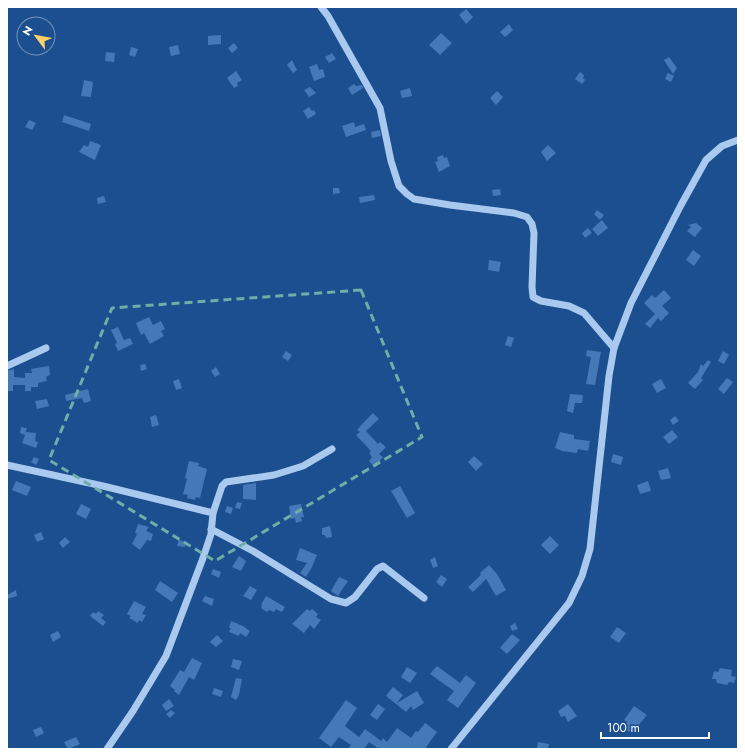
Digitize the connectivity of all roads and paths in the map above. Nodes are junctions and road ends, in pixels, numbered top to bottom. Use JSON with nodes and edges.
{"nodes":[{"id":1,"x":321,"y":7,"type":"edge"},
{"id":2,"x":738,"y":140,"type":"edge"},
{"id":3,"x":46,"y":348,"type":"dead end"},
{"id":4,"x":614,"y":348,"type":"junction"},
{"id":5,"x":7,"y":366,"type":"edge"},
{"id":6,"x":332,"y":449,"type":"dead end"},
{"id":7,"x":7,"y":465,"type":"edge"},
{"id":8,"x":213,"y":514,"type":"junction"},
{"id":9,"x":211,"y":529,"type":"junction"},
{"id":10,"x":424,"y":598,"type":"dead end"},
{"id":11,"x":107,"y":749,"type":"edge"},
{"id":12,"x":451,"y":749,"type":"edge"}],
"edges":[{"from":1,"to":4,"type":"street"},
{"from":2,"to":4,"type":"street"},
{"from":3,"to":5,"type":"street"},
{"from":4,"to":12,"type":"street"},
{"from":6,"to":8,"type":"street"},
{"from":7,"to":8,"type":"street"},
{"from":8,"to":9,"type":"street"},
{"from":9,"to":10,"type":"street"},
{"from":9,"to":11,"type":"street"}]}
